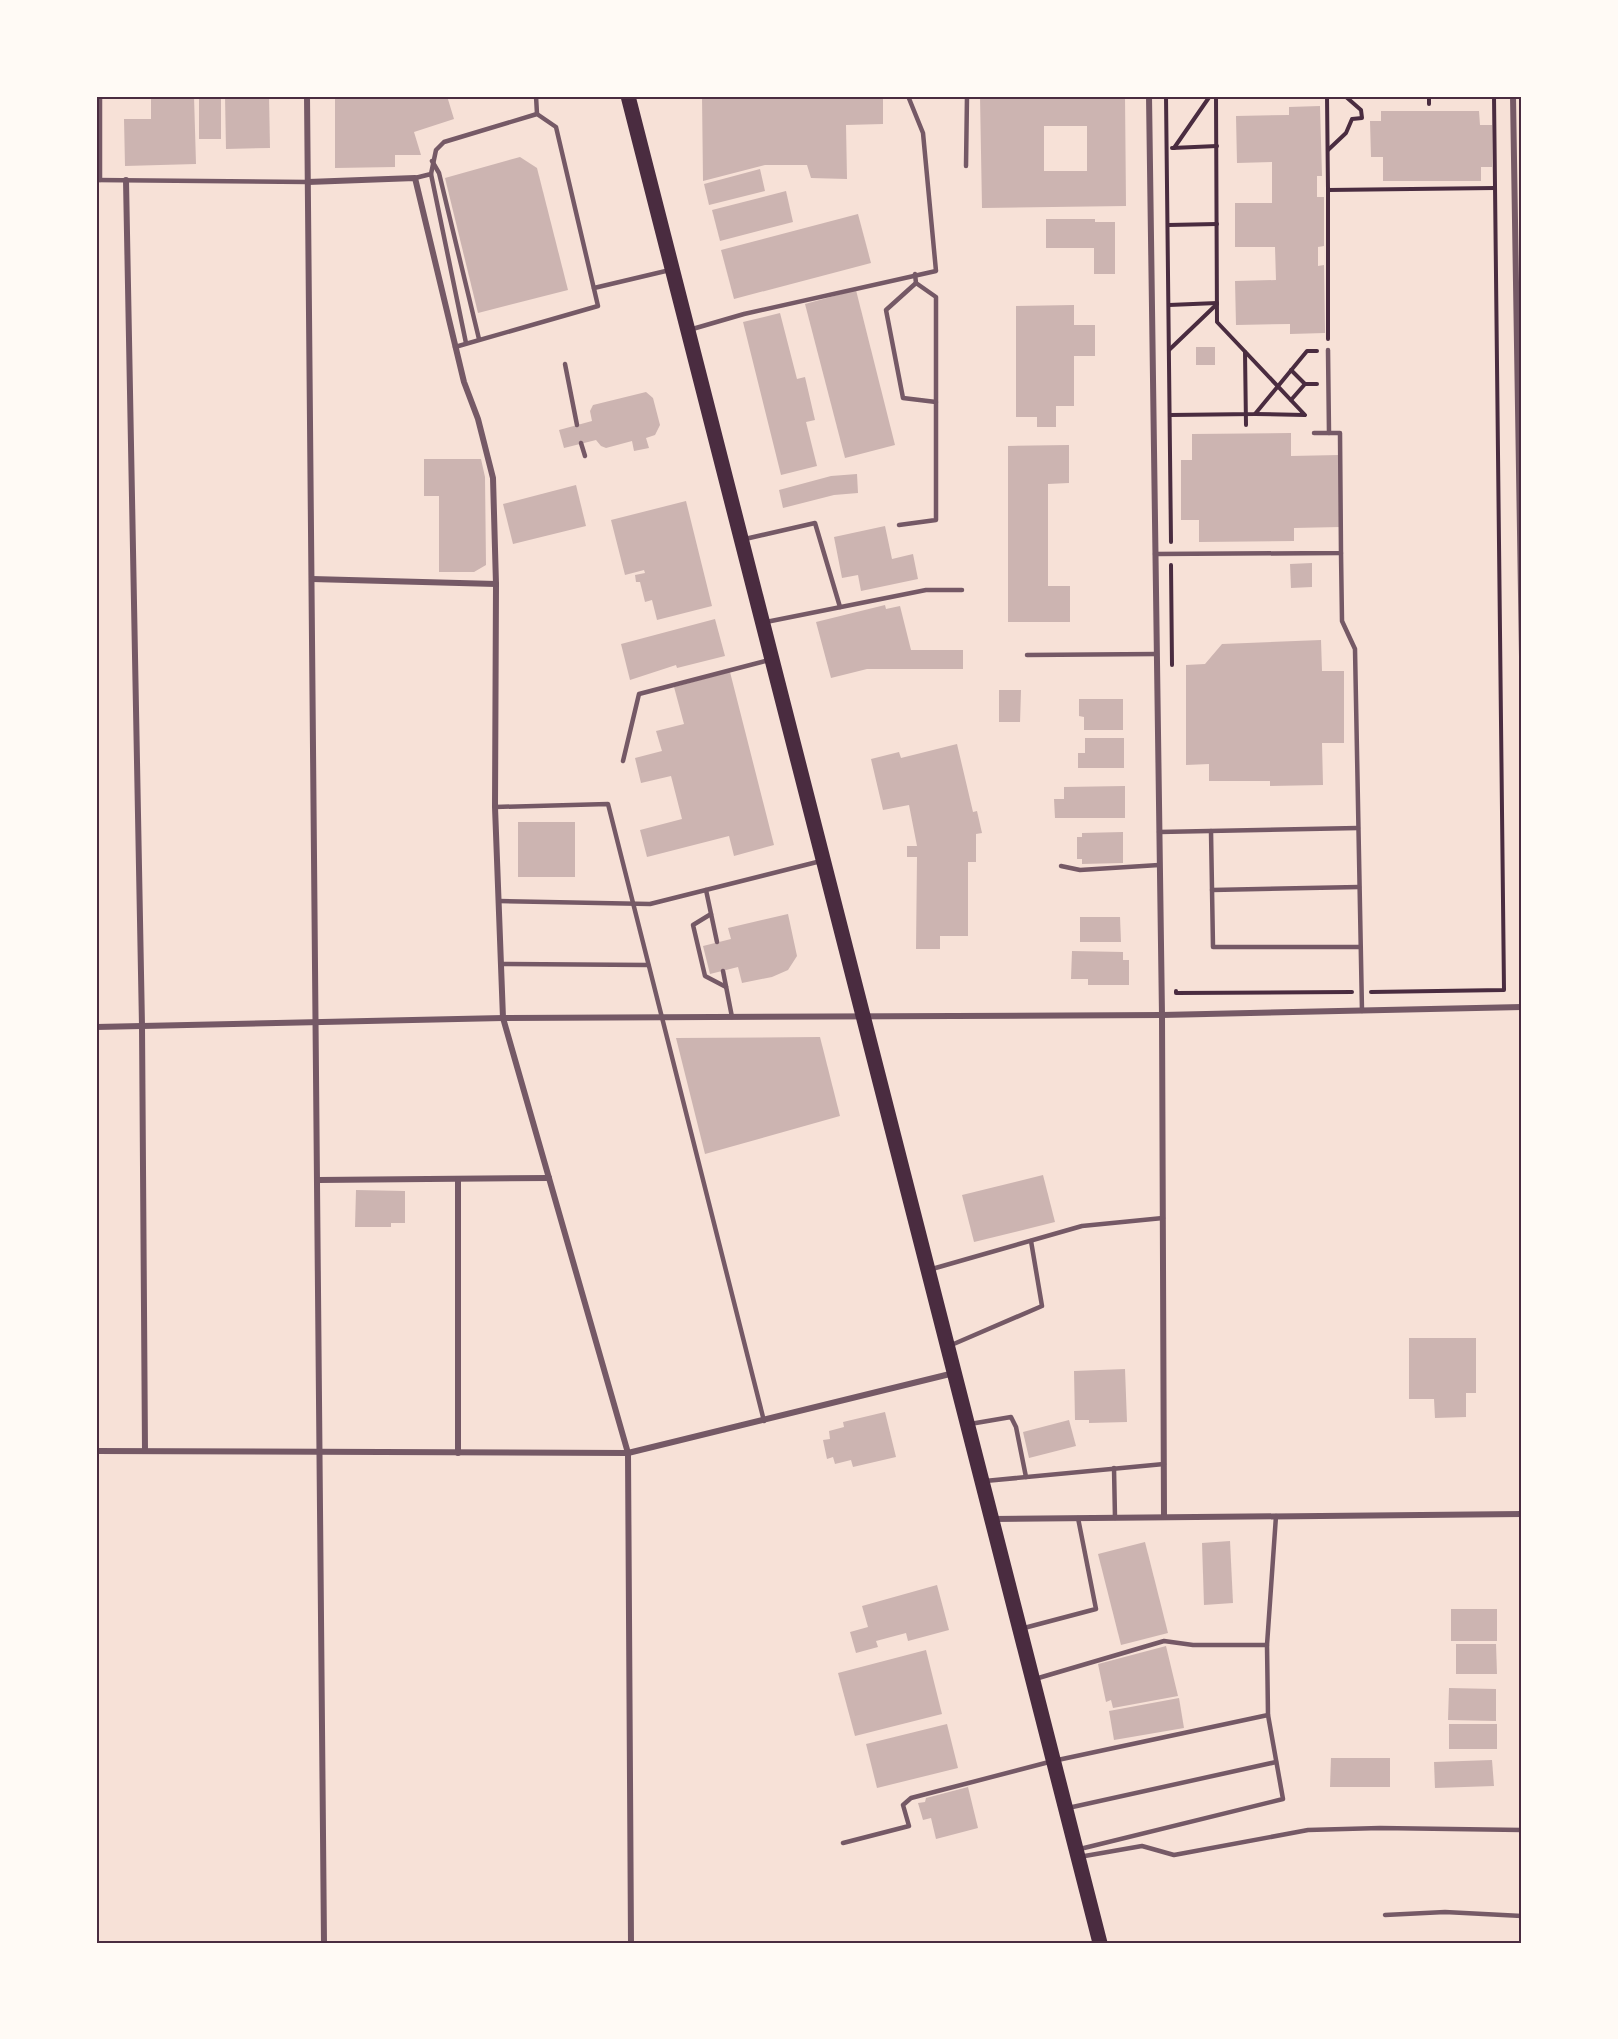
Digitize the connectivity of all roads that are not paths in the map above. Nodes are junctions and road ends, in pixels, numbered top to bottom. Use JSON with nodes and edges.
{"nodes":[{"id":1,"x":100,"y":96,"type":"edge"},
{"id":2,"x":308,"y":96,"type":"edge"},
{"id":3,"x":536,"y":96,"type":"edge"},
{"id":4,"x":628,"y":96,"type":"edge"},
{"id":5,"x":908,"y":96,"type":"edge"},
{"id":6,"x":967,"y":96,"type":"edge"},
{"id":7,"x":1149,"y":96,"type":"edge"},
{"id":8,"x":1513,"y":96,"type":"edge"},
{"id":9,"x":537,"y":114,"type":"junction"},
{"id":10,"x":432,"y":161,"type":"junction"},
{"id":11,"x":966,"y":166,"type":"dead end"},
{"id":12,"x":431,"y":174,"type":"junction"},
{"id":13,"x":415,"y":178,"type":"junction"},
{"id":14,"x":98,"y":180,"type":"edge"},
{"id":15,"x":126,"y":180,"type":"junction"},
{"id":16,"x":308,"y":182,"type":"junction"},
{"id":17,"x":672,"y":269,"type":"junction"},
{"id":18,"x":915,"y":274,"type":"junction"},
{"id":19,"x":916,"y":283,"type":"junction"},
{"id":20,"x":594,"y":288,"type":"junction"},
{"id":21,"x":688,"y":330,"type":"junction"},
{"id":22,"x":479,"y":339,"type":"junction"},
{"id":23,"x":466,"y":343,"type":"junction"},
{"id":24,"x":455,"y":347,"type":"junction"},
{"id":25,"x":1328,"y":350,"type":"road end"},
{"id":26,"x":565,"y":364,"type":"dead end"},
{"id":27,"x":936,"y":402,"type":"junction"},
{"id":28,"x":577,"y":425,"type":"dead end"},
{"id":29,"x":1329,"y":433,"type":"junction"},
{"id":30,"x":1314,"y":434,"type":"dead end"},
{"id":31,"x":581,"y":443,"type":"dead end"},
{"id":32,"x":585,"y":456,"type":"dead end"},
{"id":33,"x":899,"y":525,"type":"dead end"},
{"id":34,"x":742,"y":539,"type":"junction"},
{"id":35,"x":1341,"y":553,"type":"junction"},
{"id":36,"x":1155,"y":554,"type":"junction"},
{"id":37,"x":312,"y":579,"type":"junction"},
{"id":38,"x":496,"y":584,"type":"junction"},
{"id":39,"x":962,"y":590,"type":"dead end"},
{"id":40,"x":840,"y":607,"type":"junction"},
{"id":41,"x":763,"y":623,"type":"junction"},
{"id":42,"x":1157,"y":654,"type":"junction"},
{"id":43,"x":1027,"y":655,"type":"dead end"},
{"id":44,"x":1522,"y":656,"type":"edge"},
{"id":45,"x":772,"y":659,"type":"junction"},
{"id":46,"x":623,"y":761,"type":"dead end"},
{"id":47,"x":495,"y":807,"type":"junction"},
{"id":48,"x":1358,"y":828,"type":"junction"},
{"id":49,"x":1211,"y":831,"type":"junction"},
{"id":50,"x":1159,"y":832,"type":"junction"},
{"id":51,"x":824,"y":860,"type":"junction"},
{"id":52,"x":1160,"y":865,"type":"junction"},
{"id":53,"x":1060,"y":866,"type":"dead end"},
{"id":54,"x":1359,"y":887,"type":"junction"},
{"id":55,"x":706,"y":890,"type":"junction"},
{"id":56,"x":1212,"y":890,"type":"junction"},
{"id":57,"x":499,"y":901,"type":"junction"},
{"id":58,"x":632,"y":902,"type":"junction"},
{"id":59,"x":711,"y":914,"type":"junction"},
{"id":60,"x":717,"y":942,"type":"dead end"},
{"id":61,"x":1360,"y":947,"type":"junction"},
{"id":62,"x":501,"y":964,"type":"junction"},
{"id":63,"x":648,"y":965,"type":"junction"},
{"id":64,"x":723,"y":971,"type":"dead end"},
{"id":65,"x":726,"y":987,"type":"junction"},
{"id":66,"x":1522,"y":1008,"type":"edge"},
{"id":67,"x":1362,"y":1011,"type":"junction"},
{"id":68,"x":863,"y":1016,"type":"junction"},
{"id":69,"x":1162,"y":1016,"type":"junction"},
{"id":70,"x":661,"y":1017,"type":"junction"},
{"id":71,"x":732,"y":1017,"type":"junction"},
{"id":72,"x":503,"y":1018,"type":"junction"},
{"id":73,"x":316,"y":1023,"type":"junction"},
{"id":74,"x":142,"y":1026,"type":"junction"},
{"id":75,"x":96,"y":1027,"type":"edge"},
{"id":76,"x":549,"y":1178,"type":"junction"},
{"id":77,"x":318,"y":1180,"type":"junction"},
{"id":78,"x":458,"y":1180,"type":"junction"},
{"id":79,"x":1163,"y":1218,"type":"junction"},
{"id":80,"x":1031,"y":1240,"type":"junction"},
{"id":81,"x":928,"y":1270,"type":"junction"},
{"id":82,"x":948,"y":1346,"type":"junction"},
{"id":83,"x":954,"y":1372,"type":"junction"},
{"id":84,"x":764,"y":1421,"type":"junction"},
{"id":85,"x":967,"y":1425,"type":"junction"},
{"id":86,"x":145,"y":1450,"type":"junction"},
{"id":87,"x":96,"y":1451,"type":"edge"},
{"id":88,"x":320,"y":1453,"type":"junction"},
{"id":89,"x":459,"y":1453,"type":"junction"},
{"id":90,"x":628,"y":1453,"type":"junction"},
{"id":91,"x":1164,"y":1464,"type":"junction"},
{"id":92,"x":1114,"y":1468,"type":"junction"},
{"id":93,"x":1026,"y":1477,"type":"junction"},
{"id":94,"x":982,"y":1481,"type":"junction"},
{"id":95,"x":1522,"y":1514,"type":"edge"},
{"id":96,"x":1276,"y":1516,"type":"junction"},
{"id":97,"x":1164,"y":1517,"type":"junction"},
{"id":98,"x":1078,"y":1518,"type":"junction"},
{"id":99,"x":1115,"y":1518,"type":"junction"},
{"id":100,"x":992,"y":1519,"type":"junction"},
{"id":101,"x":1020,"y":1629,"type":"junction"},
{"id":102,"x":1267,"y":1645,"type":"junction"},
{"id":103,"x":1033,"y":1680,"type":"junction"},
{"id":104,"x":1268,"y":1715,"type":"junction"},
{"id":105,"x":1053,"y":1761,"type":"junction"},
{"id":106,"x":1276,"y":1762,"type":"junction"},
{"id":107,"x":1066,"y":1809,"type":"junction"},
{"id":108,"x":1522,"y":1830,"type":"edge"},
{"id":109,"x":843,"y":1843,"type":"dead end"},
{"id":110,"x":1077,"y":1853,"type":"junction"},
{"id":111,"x":1385,"y":1915,"type":"dead end"},
{"id":112,"x":1522,"y":1916,"type":"edge"},
{"id":113,"x":324,"y":1943,"type":"edge"},
{"id":114,"x":631,"y":1943,"type":"edge"},
{"id":115,"x":1100,"y":1943,"type":"edge"}],
"edges":[{"from":1,"to":14,"type":"lane"},
{"from":2,"to":16,"type":"street"},
{"from":3,"to":9,"type":"lane"},
{"from":4,"to":17,"type":"main road"},
{"from":5,"to":18,"type":"lane"},
{"from":6,"to":11,"type":"lane"},
{"from":7,"to":36,"type":"street"},
{"from":8,"to":44,"type":"street"},
{"from":9,"to":10,"type":"lane"},
{"from":9,"to":20,"type":"lane"},
{"from":10,"to":12,"type":"lane"},
{"from":10,"to":22,"type":"lane"},
{"from":12,"to":13,"type":"lane"},
{"from":12,"to":23,"type":"lane"},
{"from":13,"to":16,"type":"street"},
{"from":13,"to":24,"type":"street"},
{"from":14,"to":15,"type":"lane"},
{"from":15,"to":16,"type":"lane"},
{"from":15,"to":74,"type":"street"},
{"from":16,"to":37,"type":"street"},
{"from":17,"to":20,"type":"lane"},
{"from":17,"to":21,"type":"main road"},
{"from":18,"to":19,"type":"lane"},
{"from":18,"to":21,"type":"lane"},
{"from":19,"to":27,"type":"lane"},
{"from":19,"to":27,"type":"lane"},
{"from":20,"to":22,"type":"lane"},
{"from":21,"to":34,"type":"main road"},
{"from":22,"to":23,"type":"lane"},
{"from":23,"to":24,"type":"lane"},
{"from":24,"to":38,"type":"street"},
{"from":25,"to":29,"type":"lane"},
{"from":26,"to":28,"type":"lane"},
{"from":27,"to":33,"type":"lane"},
{"from":29,"to":30,"type":"lane"},
{"from":29,"to":35,"type":"lane"},
{"from":31,"to":32,"type":"lane"},
{"from":34,"to":40,"type":"lane"},
{"from":34,"to":41,"type":"main road"},
{"from":35,"to":36,"type":"lane"},
{"from":35,"to":48,"type":"lane"},
{"from":36,"to":42,"type":"street"},
{"from":37,"to":38,"type":"street"},
{"from":37,"to":73,"type":"street"},
{"from":38,"to":47,"type":"street"},
{"from":39,"to":40,"type":"lane"},
{"from":40,"to":41,"type":"lane"},
{"from":41,"to":45,"type":"main road"},
{"from":42,"to":43,"type":"lane"},
{"from":42,"to":50,"type":"street"},
{"from":45,"to":46,"type":"lane"},
{"from":45,"to":51,"type":"main road"},
{"from":47,"to":57,"type":"street"},
{"from":47,"to":58,"type":"lane"},
{"from":48,"to":49,"type":"lane"},
{"from":48,"to":54,"type":"lane"},
{"from":49,"to":50,"type":"lane"},
{"from":49,"to":56,"type":"lane"},
{"from":50,"to":52,"type":"street"},
{"from":51,"to":55,"type":"lane"},
{"from":51,"to":68,"type":"main road"},
{"from":52,"to":53,"type":"lane"},
{"from":52,"to":69,"type":"street"},
{"from":54,"to":56,"type":"lane"},
{"from":54,"to":61,"type":"lane"},
{"from":55,"to":58,"type":"lane"},
{"from":55,"to":59,"type":"lane"},
{"from":56,"to":61,"type":"lane"},
{"from":57,"to":58,"type":"lane"},
{"from":57,"to":62,"type":"street"},
{"from":58,"to":63,"type":"lane"},
{"from":59,"to":60,"type":"lane"},
{"from":59,"to":65,"type":"lane"},
{"from":61,"to":67,"type":"lane"},
{"from":62,"to":63,"type":"lane"},
{"from":62,"to":72,"type":"street"},
{"from":63,"to":70,"type":"lane"},
{"from":64,"to":65,"type":"lane"},
{"from":65,"to":71,"type":"lane"},
{"from":66,"to":67,"type":"street"},
{"from":67,"to":69,"type":"street"},
{"from":68,"to":69,"type":"street"},
{"from":68,"to":71,"type":"street"},
{"from":68,"to":81,"type":"main road"},
{"from":69,"to":79,"type":"street"},
{"from":70,"to":71,"type":"street"},
{"from":70,"to":72,"type":"street"},
{"from":70,"to":84,"type":"lane"},
{"from":72,"to":73,"type":"street"},
{"from":72,"to":76,"type":"street"},
{"from":73,"to":74,"type":"street"},
{"from":73,"to":77,"type":"street"},
{"from":74,"to":75,"type":"street"},
{"from":74,"to":86,"type":"street"},
{"from":76,"to":78,"type":"street"},
{"from":76,"to":90,"type":"street"},
{"from":77,"to":78,"type":"street"},
{"from":77,"to":88,"type":"street"},
{"from":78,"to":89,"type":"street"},
{"from":79,"to":80,"type":"lane"},
{"from":79,"to":91,"type":"street"},
{"from":80,"to":81,"type":"lane"},
{"from":80,"to":82,"type":"lane"},
{"from":81,"to":82,"type":"main road"},
{"from":82,"to":83,"type":"main road"},
{"from":83,"to":84,"type":"street"},
{"from":83,"to":85,"type":"main road"},
{"from":84,"to":90,"type":"street"},
{"from":85,"to":93,"type":"lane"},
{"from":85,"to":94,"type":"main road"},
{"from":86,"to":87,"type":"street"},
{"from":86,"to":88,"type":"street"},
{"from":88,"to":89,"type":"street"},
{"from":88,"to":113,"type":"street"},
{"from":89,"to":90,"type":"street"},
{"from":90,"to":114,"type":"street"},
{"from":91,"to":92,"type":"lane"},
{"from":91,"to":97,"type":"street"},
{"from":92,"to":93,"type":"lane"},
{"from":92,"to":99,"type":"lane"},
{"from":93,"to":94,"type":"lane"},
{"from":94,"to":100,"type":"main road"},
{"from":95,"to":96,"type":"street"},
{"from":96,"to":97,"type":"street"},
{"from":96,"to":102,"type":"lane"},
{"from":97,"to":99,"type":"street"},
{"from":98,"to":99,"type":"street"},
{"from":98,"to":100,"type":"street"},
{"from":98,"to":101,"type":"lane"},
{"from":100,"to":101,"type":"main road"},
{"from":101,"to":103,"type":"main road"},
{"from":102,"to":103,"type":"lane"},
{"from":102,"to":104,"type":"lane"},
{"from":103,"to":105,"type":"main road"},
{"from":104,"to":105,"type":"lane"},
{"from":104,"to":106,"type":"lane"},
{"from":105,"to":107,"type":"main road"},
{"from":105,"to":109,"type":"lane"},
{"from":106,"to":107,"type":"lane"},
{"from":106,"to":110,"type":"lane"},
{"from":107,"to":110,"type":"main road"},
{"from":108,"to":110,"type":"lane"},
{"from":110,"to":115,"type":"main road"},
{"from":111,"to":112,"type":"lane"}]}
